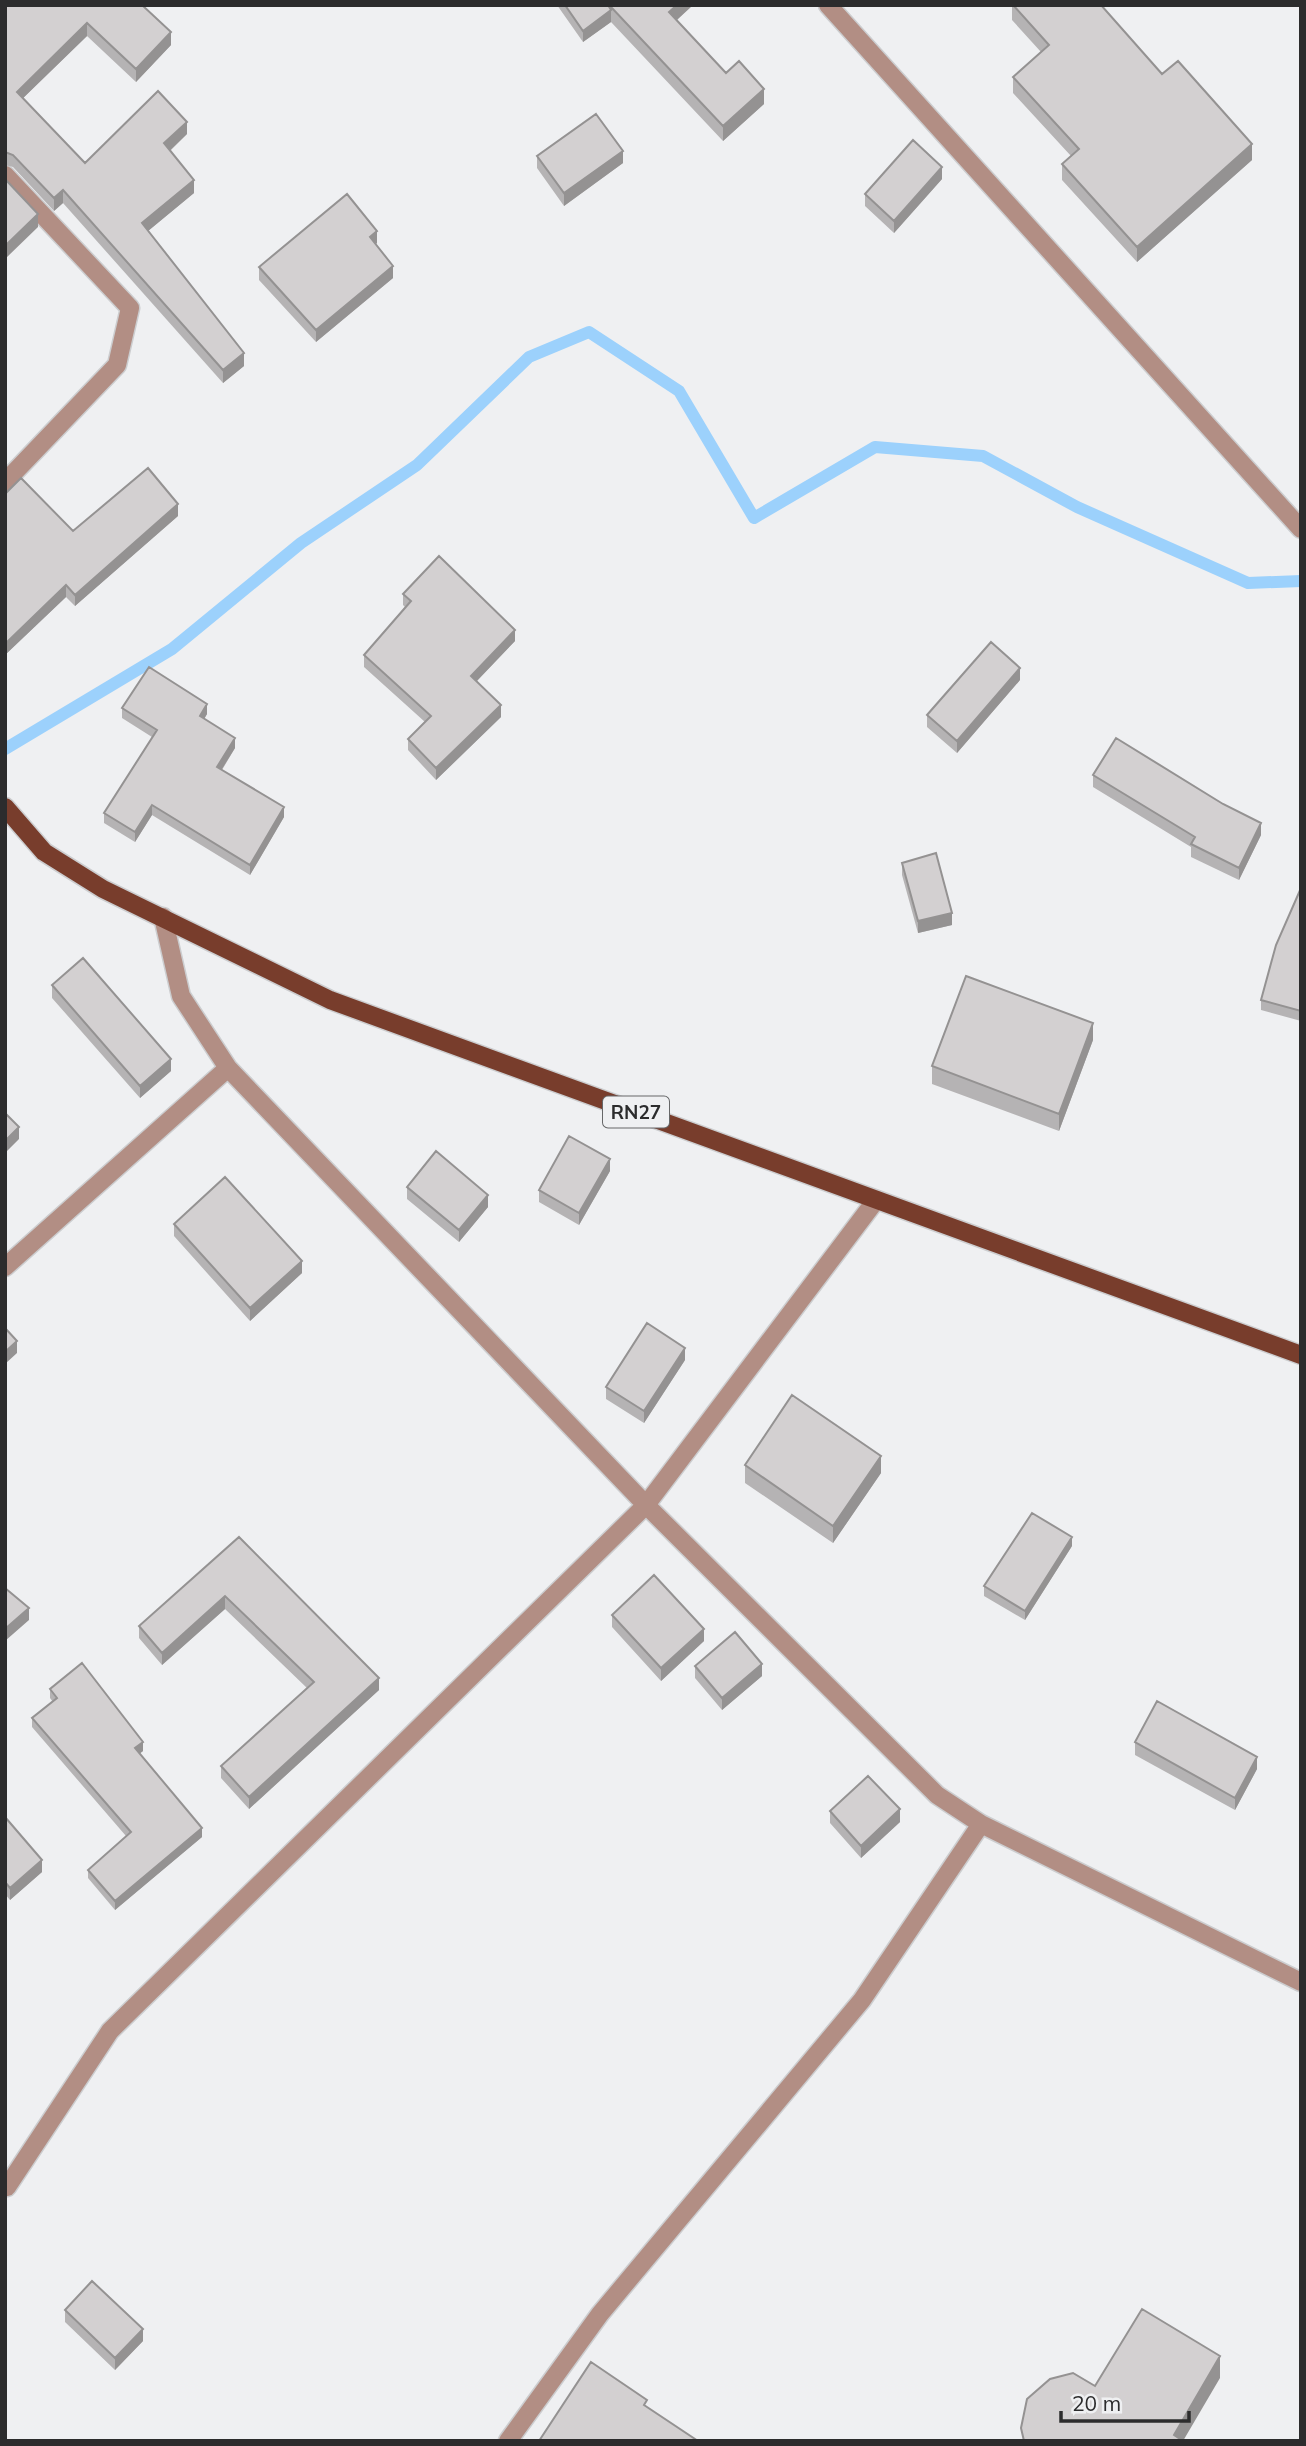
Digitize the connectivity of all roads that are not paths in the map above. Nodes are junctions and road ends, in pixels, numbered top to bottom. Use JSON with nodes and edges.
{"nodes":[{"id":1,"x":828,"y":5,"type":"edge"},
{"id":2,"x":5,"y":175,"type":"edge"},
{"id":3,"x":5,"y":482,"type":"edge"},
{"id":4,"x":1301,"y":529,"type":"edge"},
{"id":5,"x":5,"y":807,"type":"edge"},
{"id":6,"x":163,"y":918,"type":"junction"},
{"id":7,"x":228,"y":1068,"type":"junction"},
{"id":8,"x":876,"y":1199,"type":"junction"},
{"id":9,"x":5,"y":1267,"type":"edge"},
{"id":10,"x":1301,"y":1354,"type":"edge"},
{"id":11,"x":646,"y":1506,"type":"junction"},
{"id":12,"x":981,"y":1824,"type":"junction"},
{"id":13,"x":1301,"y":1982,"type":"edge"},
{"id":14,"x":7,"y":2187,"type":"dead end"},
{"id":15,"x":508,"y":2441,"type":"edge"}],
"edges":[{"from":1,"to":4,"type":"street"},
{"from":2,"to":3,"type":"street"},
{"from":5,"to":6,"type":"main road","number":"RN27"},
{"from":6,"to":7,"type":"street"},
{"from":6,"to":8,"type":"main road","number":"RN27"},
{"from":7,"to":9,"type":"street"},
{"from":7,"to":11,"type":"street"},
{"from":8,"to":10,"type":"main road","number":"RN27"},
{"from":8,"to":11,"type":"street"},
{"from":11,"to":12,"type":"street"},
{"from":11,"to":14,"type":"street"},
{"from":12,"to":13,"type":"street"},
{"from":12,"to":15,"type":"street"}]}
